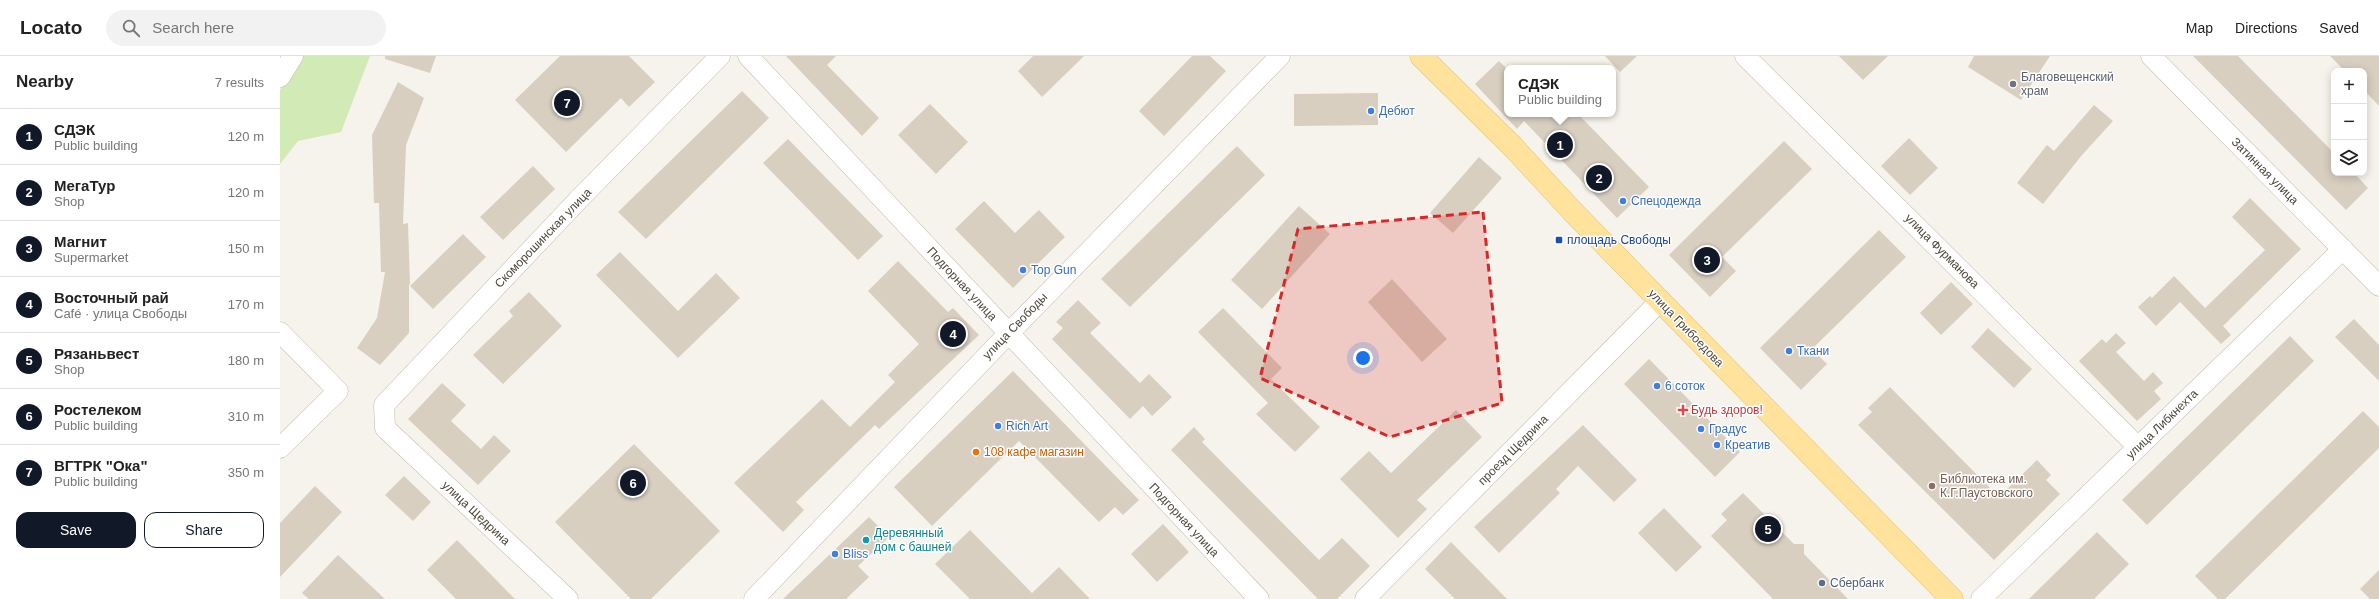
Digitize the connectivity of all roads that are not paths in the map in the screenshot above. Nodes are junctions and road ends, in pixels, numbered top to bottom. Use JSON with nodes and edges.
{"nodes":[{"id":1,"x":293,"y":56,"type":"edge"},
{"id":2,"x":720,"y":56,"type":"edge"},
{"id":3,"x":748,"y":56,"type":"edge"},
{"id":4,"x":1280,"y":56,"type":"edge"},
{"id":5,"x":1421,"y":56,"type":"edge"},
{"id":6,"x":1745,"y":56,"type":"edge"},
{"id":7,"x":2151,"y":56,"type":"edge"},
{"id":8,"x":280,"y":77,"type":"edge"},
{"id":9,"x":2343,"y":249,"type":"junction"},
{"id":10,"x":2379,"y":286,"type":"edge"},
{"id":11,"x":1660,"y":301,"type":"junction"},
{"id":12,"x":280,"y":332,"type":"edge"},
{"id":13,"x":1009,"y":333,"type":"junction"},
{"id":14,"x":385,"y":428,"type":"joint"},
{"id":15,"x":2138,"y":447,"type":"junction"},
{"id":16,"x":280,"y":448,"type":"edge"},
{"id":17,"x":568,"y":599,"type":"edge"},
{"id":18,"x":754,"y":599,"type":"edge"},
{"id":19,"x":1259,"y":599,"type":"edge"},
{"id":20,"x":1365,"y":599,"type":"edge"},
{"id":21,"x":1952,"y":599,"type":"edge"},
{"id":22,"x":1981,"y":599,"type":"edge"}],
"edges":[{"from":1,"to":8,"type":"street"},
{"from":2,"to":14,"type":"street","name":"Скоморошинская улица"},
{"from":3,"to":13,"type":"street","name":"Подгорная улица"},
{"from":4,"to":13,"type":"street","name":"улица Свободы"},
{"from":5,"to":11,"type":"main road","name":"улица Грибоедова"},
{"from":6,"to":15,"type":"street","name":"улица Фурманова"},
{"from":7,"to":9,"type":"street","name":"Затинная улица"},
{"from":9,"to":10,"type":"street","name":"Затинная улица"},
{"from":9,"to":15,"type":"street","name":"улица Либкнехта"},
{"from":11,"to":20,"type":"street","name":"проезд Щедрина"},
{"from":11,"to":21,"type":"main road","name":"улица Грибоедова"},
{"from":12,"to":16,"type":"street"},
{"from":13,"to":18,"type":"street","name":"улица Свободы"},
{"from":13,"to":19,"type":"street","name":"Подгорная улица"},
{"from":14,"to":17,"type":"street","name":"улица Щедрина"},
{"from":15,"to":22,"type":"street","name":"улица Либкнехта"}]}
